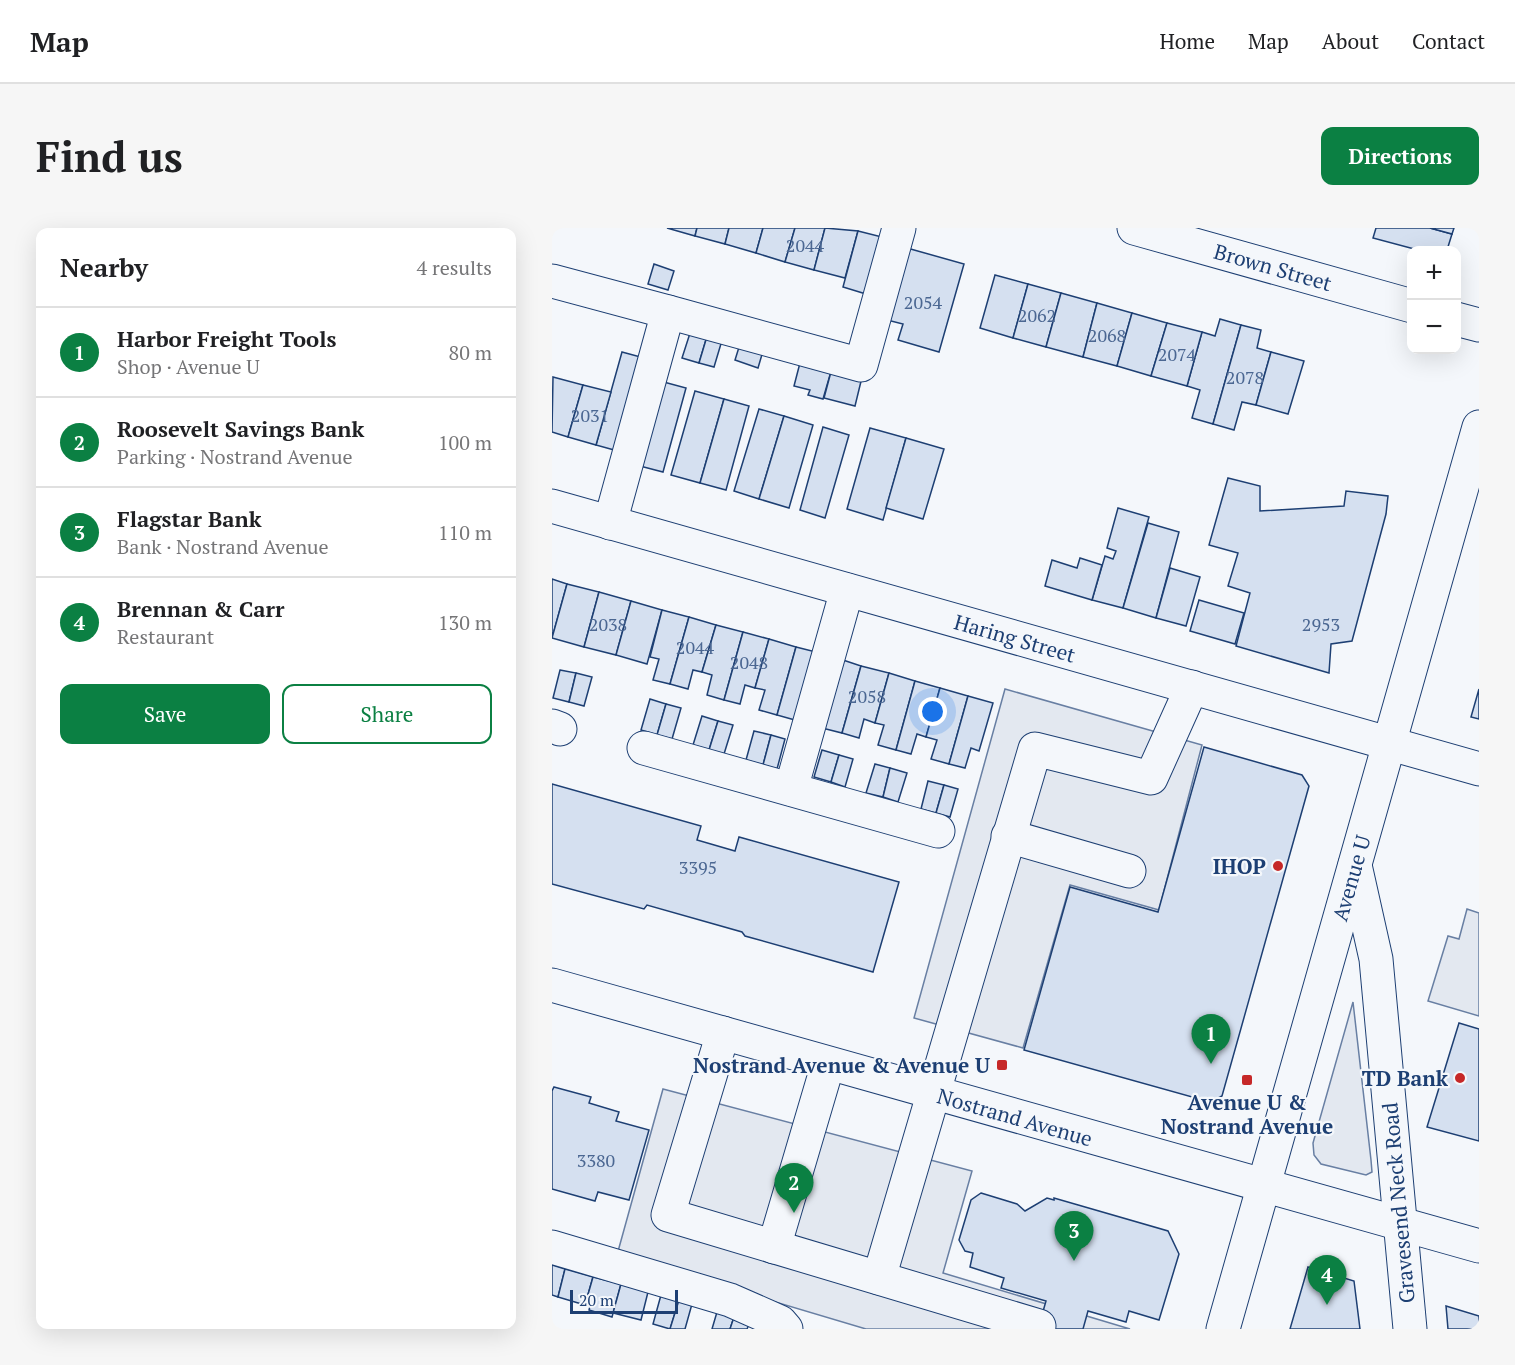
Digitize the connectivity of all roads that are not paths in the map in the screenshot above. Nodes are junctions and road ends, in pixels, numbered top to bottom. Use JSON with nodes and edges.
{"nodes":[{"id":1,"x":899,"y":228,"type":"edge"},
{"id":2,"x":1134,"y":228,"type":"edge"},
{"id":3,"x":552,"y":281,"type":"edge"},
{"id":4,"x":1407,"y":305,"type":"edge"},
{"id":5,"x":668,"y":312,"type":"junction"},
{"id":6,"x":1461,"y":320,"type":"edge"},
{"id":7,"x":1479,"y":325,"type":"edge"},
{"id":8,"x":1479,"y":427,"type":"edge"},
{"id":9,"x":552,"y":506,"type":"edge"},
{"id":10,"x":610,"y":523,"type":"junction"},
{"id":11,"x":847,"y":590,"type":"junction"},
{"id":12,"x":1192,"y":687,"type":"junction"},
{"id":13,"x":1389,"y":744,"type":"junction"},
{"id":14,"x":644,"y":748,"type":"dead end"},
{"id":15,"x":1479,"y":768,"type":"edge"},
{"id":16,"x":791,"y":789,"type":"junction"},
{"id":17,"x":938,"y":831,"type":"dead end"},
{"id":18,"x":1008,"y":836,"type":"junction"},
{"id":19,"x":1355,"y":865,"type":"junction"},
{"id":20,"x":1129,"y":871,"type":"dead end"},
{"id":21,"x":552,"y":985,"type":"edge"},
{"id":22,"x":723,"y":1033,"type":"junction"},
{"id":23,"x":828,"y":1064,"type":"junction"},
{"id":24,"x":934,"y":1094,"type":"junction"},
{"id":25,"x":1264,"y":1186,"type":"junction"},
{"id":26,"x":1400,"y":1224,"type":"junction"},
{"id":27,"x":1479,"y":1246,"type":"edge"},
{"id":28,"x":552,"y":1247,"type":"edge"},
{"id":29,"x":774,"y":1247,"type":"junction"},
{"id":30,"x":879,"y":1278,"type":"junction"},
{"id":31,"x":1039,"y":1326,"type":"dead end"},
{"id":32,"x":786,"y":1329,"type":"edge"},
{"id":33,"x":1223,"y":1329,"type":"edge"},
{"id":34,"x":1410,"y":1329,"type":"edge"}],
"edges":[{"from":1,"to":5,"type":"main road"},
{"from":2,"to":4,"type":"main road","name":"Brown Street"},
{"from":3,"to":5,"type":"main road"},
{"from":5,"to":10,"type":"main road"},
{"from":6,"to":7,"type":"main road"},
{"from":8,"to":13,"type":"main road","name":"Avenue U"},
{"from":9,"to":10,"type":"main road","name":"Haring Street"},
{"from":10,"to":11,"type":"main road","name":"Haring Street"},
{"from":11,"to":12,"type":"main road","name":"Haring Street"},
{"from":11,"to":16,"type":"main road"},
{"from":12,"to":13,"type":"main road","name":"Haring Street"},
{"from":12,"to":18,"type":"main road"},
{"from":13,"to":15,"type":"main road","name":"Haring Street"},
{"from":13,"to":19,"type":"main road","name":"Avenue U"},
{"from":14,"to":16,"type":"main road"},
{"from":16,"to":17,"type":"main road"},
{"from":18,"to":20,"type":"main road"},
{"from":18,"to":24,"type":"main road"},
{"from":19,"to":25,"type":"main road","name":"Avenue U"},
{"from":19,"to":26,"type":"main road","name":"Gravesend Neck Road"},
{"from":21,"to":22,"type":"main road","name":"Nostrand Avenue"},
{"from":22,"to":23,"type":"main road","name":"Nostrand Avenue"},
{"from":22,"to":29,"type":"main road"},
{"from":23,"to":24,"type":"main road","name":"Nostrand Avenue"},
{"from":23,"to":29,"type":"main road"},
{"from":24,"to":25,"type":"main road","name":"Nostrand Avenue"},
{"from":24,"to":30,"type":"main road"},
{"from":25,"to":26,"type":"main road","name":"Nostrand Avenue"},
{"from":25,"to":33,"type":"main road","name":"Avenue U"},
{"from":26,"to":27,"type":"main road","name":"Nostrand Avenue"},
{"from":26,"to":34,"type":"main road","name":"Gravesend Neck Road"},
{"from":28,"to":32,"type":"main road"},
{"from":29,"to":30,"type":"main road"},
{"from":30,"to":31,"type":"main road"}]}
